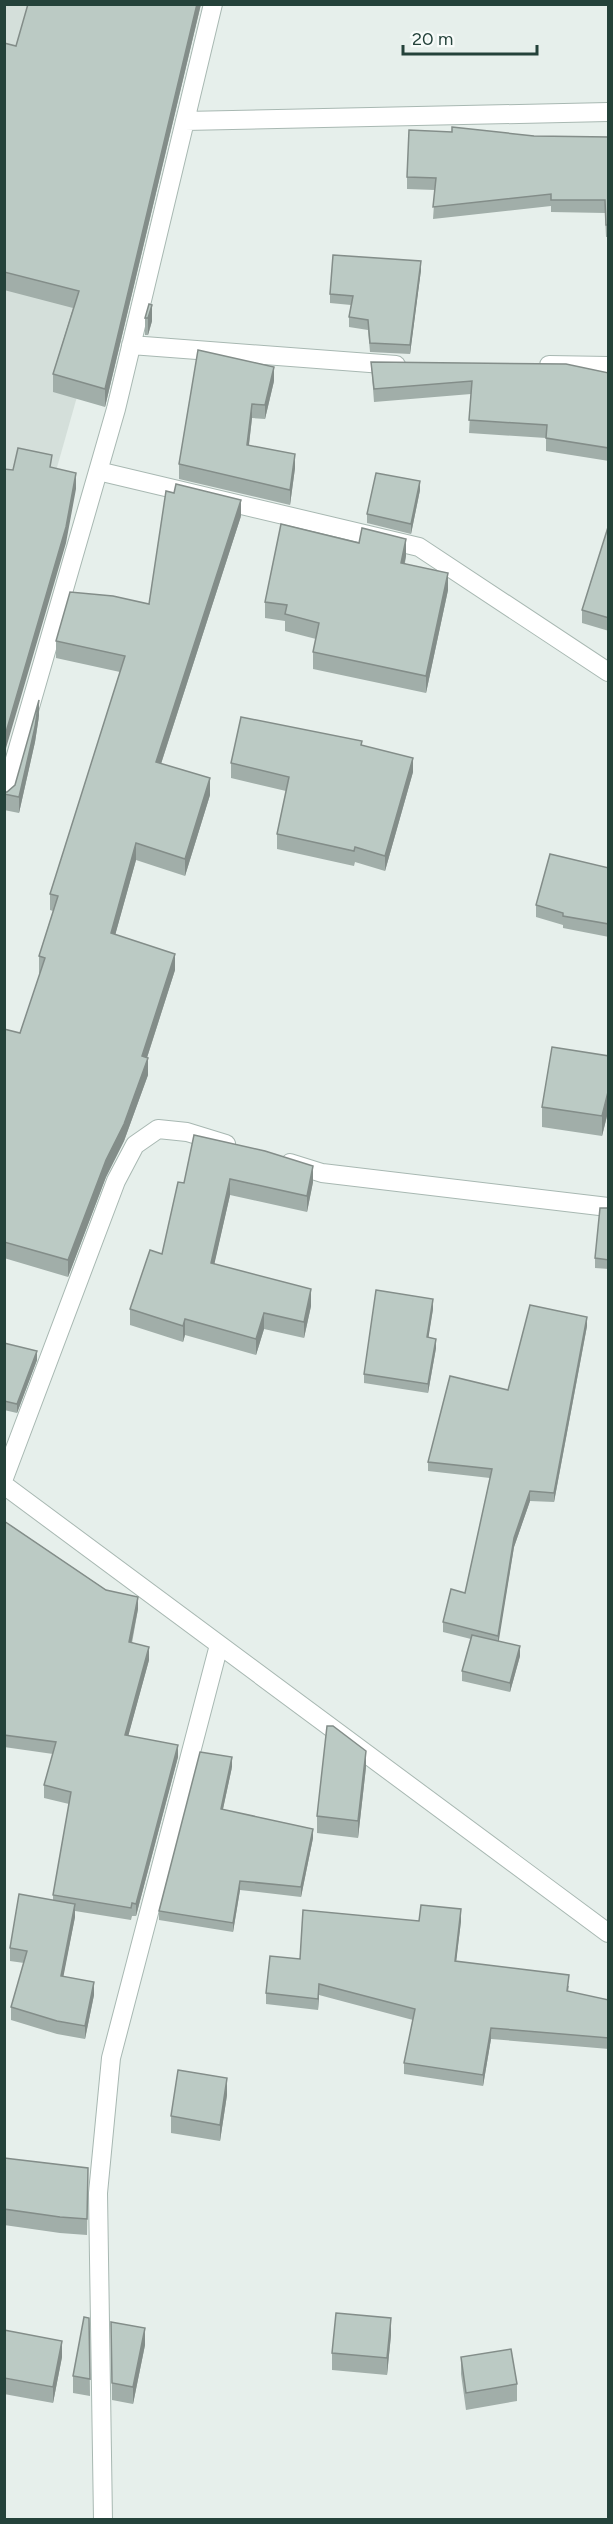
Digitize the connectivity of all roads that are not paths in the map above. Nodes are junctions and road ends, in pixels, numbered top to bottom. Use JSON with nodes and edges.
{"nodes":[{"id":1,"x":213,"y":4,"type":"edge"},
{"id":2,"x":609,"y":112,"type":"edge"},
{"id":3,"x":185,"y":121,"type":"junction"},
{"id":4,"x":131,"y":345,"type":"junction"},
{"id":5,"x":417,"y":365,"type":"edge"},
{"id":6,"x":537,"y":365,"type":"edge"},
{"id":7,"x":609,"y":366,"type":"edge"},
{"id":8,"x":99,"y":471,"type":"junction"},
{"id":9,"x":609,"y":672,"type":"edge"},
{"id":10,"x":4,"y":797,"type":"edge"},
{"id":11,"x":243,"y":1149,"type":"edge"},
{"id":12,"x":277,"y":1159,"type":"edge"},
{"id":13,"x":609,"y":1208,"type":"edge"},
{"id":14,"x":4,"y":1478,"type":"edge"},
{"id":15,"x":4,"y":1485,"type":"edge"},
{"id":16,"x":219,"y":1645,"type":"junction"},
{"id":17,"x":609,"y":1933,"type":"edge"},
{"id":18,"x":103,"y":2520,"type":"edge"}],
"edges":[{"from":1,"to":3,"type":"street"},
{"from":2,"to":3,"type":"street"},
{"from":3,"to":4,"type":"street"},
{"from":4,"to":5,"type":"street"},
{"from":4,"to":8,"type":"street"},
{"from":6,"to":7,"type":"street"},
{"from":8,"to":9,"type":"street"},
{"from":8,"to":10,"type":"street"},
{"from":11,"to":14,"type":"street"},
{"from":12,"to":13,"type":"street"},
{"from":15,"to":16,"type":"street"},
{"from":16,"to":17,"type":"street"},
{"from":16,"to":18,"type":"street"}]}
